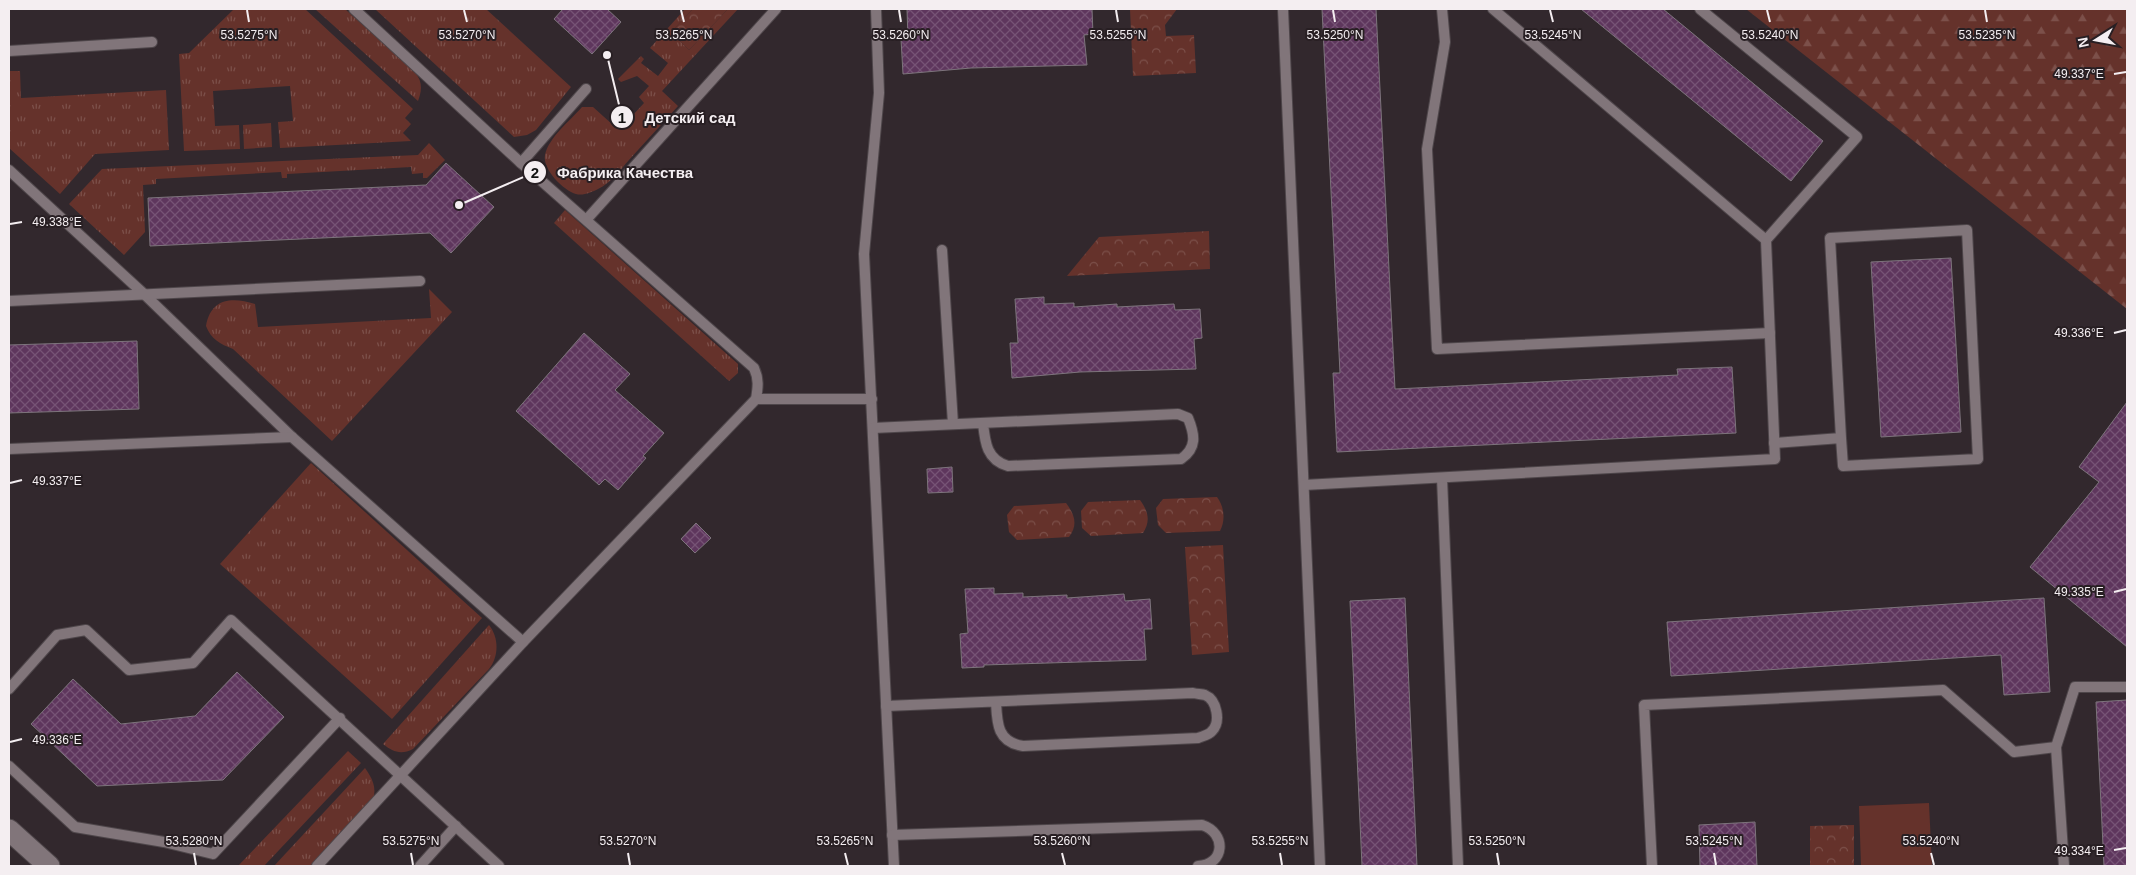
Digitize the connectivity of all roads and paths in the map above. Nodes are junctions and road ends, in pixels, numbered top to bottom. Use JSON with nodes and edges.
{"nodes":[{"id":1,"x":354,"y":9,"type":"edge"},
{"id":2,"x":776,"y":9,"type":"edge"},
{"id":3,"x":876,"y":9,"type":"edge"},
{"id":4,"x":1283,"y":9,"type":"edge"},
{"id":5,"x":1442,"y":9,"type":"edge"},
{"id":6,"x":1493,"y":9,"type":"edge"},
{"id":7,"x":1700,"y":9,"type":"edge"},
{"id":8,"x":152,"y":42,"type":"dead end"},
{"id":9,"x":9,"y":51,"type":"edge"},
{"id":10,"x":586,"y":89,"type":"dead end"},
{"id":11,"x":521,"y":163,"type":"junction"},
{"id":12,"x":10,"y":174,"type":"edge"},
{"id":13,"x":587,"y":219,"type":"junction"},
{"id":14,"x":1766,"y":240,"type":"junction"},
{"id":15,"x":942,"y":250,"type":"dead end"},
{"id":16,"x":420,"y":281,"type":"dead end"},
{"id":17,"x":144,"y":294,"type":"junction"},
{"id":18,"x":9,"y":301,"type":"edge"},
{"id":19,"x":1770,"y":333,"type":"junction"},
{"id":20,"x":756,"y":398,"type":"junction"},
{"id":21,"x":872,"y":399,"type":"junction"},
{"id":22,"x":983,"y":423,"type":"junction"},
{"id":23,"x":953,"y":424,"type":"junction"},
{"id":24,"x":873,"y":428,"type":"junction"},
{"id":25,"x":292,"y":437,"type":"junction"},
{"id":26,"x":1841,"y":438,"type":"junction"},
{"id":27,"x":1774,"y":443,"type":"junction"},
{"id":28,"x":9,"y":449,"type":"edge"},
{"id":29,"x":1442,"y":478,"type":"junction"},
{"id":30,"x":1304,"y":485,"type":"junction"},
{"id":31,"x":523,"y":642,"type":"junction"},
{"id":32,"x":2127,"y":687,"type":"edge"},
{"id":33,"x":9,"y":689,"type":"edge"},
{"id":34,"x":996,"y":702,"type":"junction"},
{"id":35,"x":886,"y":706,"type":"junction"},
{"id":36,"x":340,"y":718,"type":"junction"},
{"id":37,"x":2056,"y":748,"type":"junction"},
{"id":38,"x":9,"y":766,"type":"edge"},
{"id":39,"x":400,"y":775,"type":"junction"},
{"id":40,"x":456,"y":826,"type":"junction"},
{"id":41,"x":9,"y":830,"type":"edge"},
{"id":42,"x":892,"y":836,"type":"junction"},
{"id":43,"x":49,"y":866,"type":"edge"},
{"id":44,"x":317,"y":866,"type":"edge"},
{"id":45,"x":420,"y":866,"type":"edge"},
{"id":46,"x":499,"y":866,"type":"edge"},
{"id":47,"x":894,"y":866,"type":"edge"},
{"id":48,"x":1198,"y":866,"type":"edge"},
{"id":49,"x":1320,"y":866,"type":"edge"},
{"id":50,"x":1458,"y":866,"type":"edge"},
{"id":51,"x":1652,"y":866,"type":"edge"},
{"id":52,"x":2064,"y":866,"type":"edge"}],
"edges":[{"from":1,"to":11,"type":"lane"},
{"from":2,"to":13,"type":"lane"},
{"from":3,"to":21,"type":"lane"},
{"from":4,"to":30,"type":"lane"},
{"from":5,"to":19,"type":"lane"},
{"from":6,"to":14,"type":"lane"},
{"from":7,"to":14,"type":"lane"},
{"from":8,"to":9,"type":"lane"},
{"from":10,"to":11,"type":"lane"},
{"from":11,"to":13,"type":"lane"},
{"from":12,"to":17,"type":"lane"},
{"from":13,"to":20,"type":"lane"},
{"from":14,"to":19,"type":"lane"},
{"from":15,"to":23,"type":"lane"},
{"from":16,"to":17,"type":"lane"},
{"from":17,"to":18,"type":"lane"},
{"from":17,"to":25,"type":"lane"},
{"from":19,"to":27,"type":"lane"},
{"from":20,"to":21,"type":"lane"},
{"from":20,"to":31,"type":"lane"},
{"from":21,"to":24,"type":"lane"},
{"from":22,"to":22,"type":"lane"},
{"from":22,"to":23,"type":"lane"},
{"from":23,"to":24,"type":"lane"},
{"from":24,"to":35,"type":"lane"},
{"from":25,"to":28,"type":"lane"},
{"from":25,"to":31,"type":"lane"},
{"from":26,"to":26,"type":"lane"},
{"from":26,"to":27,"type":"lane"},
{"from":27,"to":29,"type":"lane"},
{"from":29,"to":30,"type":"lane"},
{"from":29,"to":50,"type":"lane"},
{"from":30,"to":49,"type":"lane"},
{"from":31,"to":39,"type":"lane"},
{"from":32,"to":37,"type":"lane"},
{"from":33,"to":36,"type":"lane"},
{"from":34,"to":34,"type":"lane"},
{"from":34,"to":35,"type":"lane"},
{"from":35,"to":42,"type":"lane"},
{"from":36,"to":38,"type":"lane"},
{"from":36,"to":39,"type":"lane"},
{"from":37,"to":51,"type":"lane"},
{"from":37,"to":52,"type":"lane"},
{"from":39,"to":40,"type":"lane"},
{"from":39,"to":44,"type":"lane"},
{"from":40,"to":45,"type":"lane"},
{"from":40,"to":46,"type":"lane"},
{"from":41,"to":43,"type":"street"},
{"from":42,"to":47,"type":"lane"},
{"from":42,"to":48,"type":"lane"}]}
